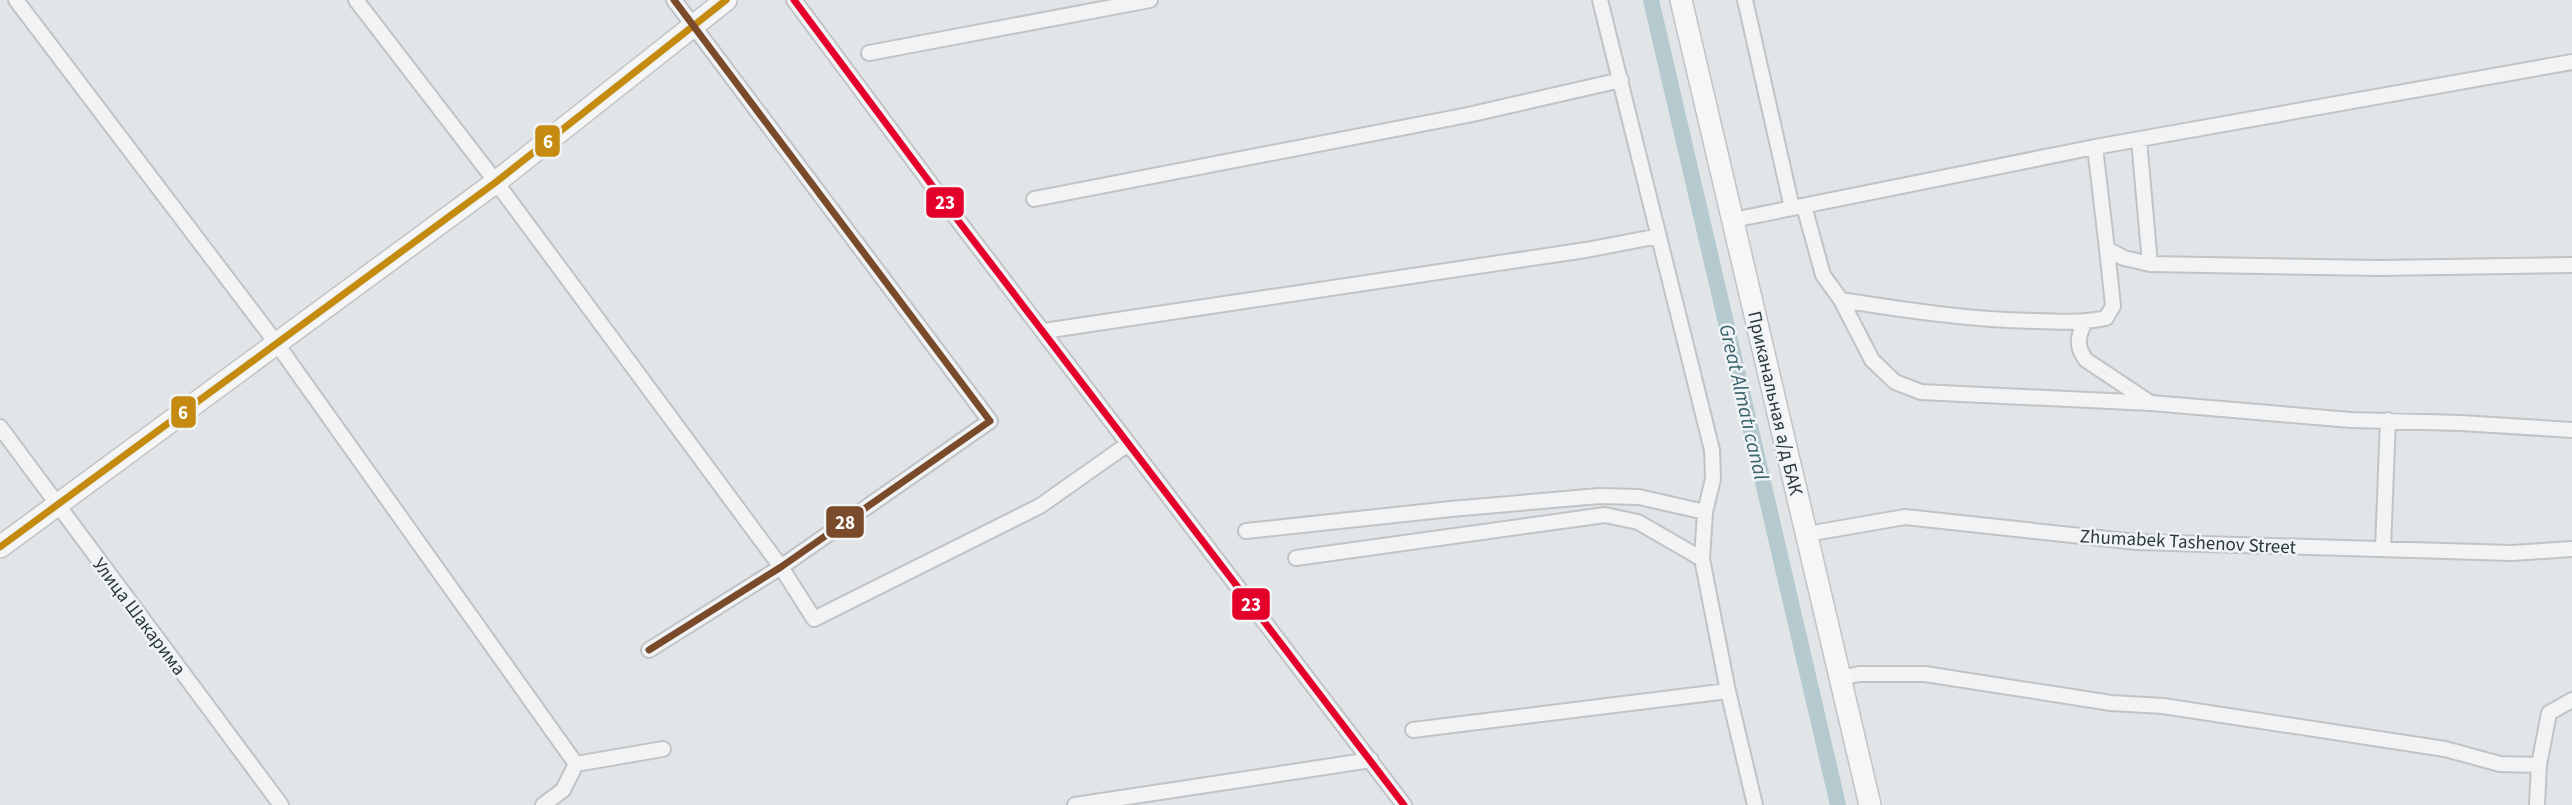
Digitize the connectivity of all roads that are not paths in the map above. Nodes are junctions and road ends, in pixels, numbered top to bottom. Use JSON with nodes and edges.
{"nodes":[{"id":1,"x":16,"y":0,"type":"edge"},
{"id":2,"x":356,"y":0,"type":"edge"},
{"id":3,"x":674,"y":0,"type":"edge"},
{"id":4,"x":726,"y":0,"type":"edge"},
{"id":5,"x":794,"y":0,"type":"edge"},
{"id":6,"x":1150,"y":0,"type":"edge"},
{"id":7,"x":1600,"y":0,"type":"edge"},
{"id":8,"x":1681,"y":0,"type":"edge"},
{"id":9,"x":1745,"y":0,"type":"edge"},
{"id":10,"x":693,"y":26,"type":"junction"},
{"id":11,"x":869,"y":53,"type":"dead end"},
{"id":12,"x":2572,"y":62,"type":"edge"},
{"id":13,"x":1621,"y":80,"type":"junction"},
{"id":14,"x":2139,"y":140,"type":"junction"},
{"id":15,"x":2095,"y":147,"type":"junction"},
{"id":16,"x":496,"y":182,"type":"junction"},
{"id":17,"x":1034,"y":199,"type":"dead end"},
{"id":18,"x":1798,"y":207,"type":"junction"},
{"id":19,"x":1733,"y":220,"type":"junction"},
{"id":20,"x":1659,"y":236,"type":"junction"},
{"id":21,"x":2107,"y":249,"type":"junction"},
{"id":22,"x":2150,"y":264,"type":"junction"},
{"id":23,"x":2572,"y":265,"type":"edge"},
{"id":24,"x":1840,"y":300,"type":"junction"},
{"id":25,"x":2085,"y":322,"type":"junction"},
{"id":26,"x":1044,"y":331,"type":"junction"},
{"id":27,"x":277,"y":344,"type":"junction"},
{"id":28,"x":2151,"y":403,"type":"junction"},
{"id":29,"x":2388,"y":420,"type":"junction"},
{"id":30,"x":0,"y":427,"type":"edge"},
{"id":31,"x":2572,"y":430,"type":"edge"},
{"id":32,"x":1128,"y":444,"type":"junction"},
{"id":33,"x":58,"y":506,"type":"junction"},
{"id":34,"x":1705,"y":512,"type":"junction"},
{"id":35,"x":1246,"y":531,"type":"dead end"},
{"id":36,"x":1807,"y":534,"type":"junction"},
{"id":37,"x":0,"y":547,"type":"edge"},
{"id":38,"x":2383,"y":549,"type":"junction"},
{"id":39,"x":2572,"y":549,"type":"edge"},
{"id":40,"x":1296,"y":558,"type":"dead end"},
{"id":41,"x":1702,"y":559,"type":"junction"},
{"id":42,"x":781,"y":567,"type":"junction"},
{"id":43,"x":649,"y":650,"type":"dead end"},
{"id":44,"x":1841,"y":678,"type":"junction"},
{"id":45,"x":1728,"y":691,"type":"junction"},
{"id":46,"x":2572,"y":700,"type":"edge"},
{"id":47,"x":1413,"y":730,"type":"dead end"},
{"id":48,"x":663,"y":749,"type":"dead end"},
{"id":49,"x":1371,"y":760,"type":"junction"},
{"id":50,"x":576,"y":764,"type":"junction"},
{"id":51,"x":2539,"y":765,"type":"junction"},
{"id":52,"x":281,"y":805,"type":"edge"},
{"id":53,"x":543,"y":805,"type":"edge"},
{"id":54,"x":1075,"y":805,"type":"edge"},
{"id":55,"x":1404,"y":805,"type":"edge"},
{"id":56,"x":1755,"y":805,"type":"edge"},
{"id":57,"x":1870,"y":805,"type":"edge"},
{"id":58,"x":2537,"y":805,"type":"edge"}],
"edges":[{"from":1,"to":27,"type":"street"},
{"from":2,"to":16,"type":"street"},
{"from":3,"to":10,"type":"street"},
{"from":4,"to":10,"type":"street"},
{"from":5,"to":26,"type":"street"},
{"from":6,"to":11,"type":"street"},
{"from":7,"to":13,"type":"street"},
{"from":8,"to":19,"type":"street","name":"Приканальная а/д БАК"},
{"from":9,"to":18,"type":"street"},
{"from":10,"to":16,"type":"street"},
{"from":10,"to":42,"type":"street"},
{"from":12,"to":14,"type":"street"},
{"from":13,"to":17,"type":"street"},
{"from":13,"to":20,"type":"street"},
{"from":14,"to":15,"type":"street"},
{"from":14,"to":22,"type":"street"},
{"from":15,"to":18,"type":"street"},
{"from":15,"to":21,"type":"street"},
{"from":16,"to":27,"type":"street"},
{"from":16,"to":42,"type":"street"},
{"from":18,"to":19,"type":"street"},
{"from":18,"to":24,"type":"street"},
{"from":19,"to":36,"type":"street","name":"Приканальная а/д БАК"},
{"from":20,"to":26,"type":"street"},
{"from":20,"to":34,"type":"street"},
{"from":21,"to":22,"type":"street"},
{"from":21,"to":25,"type":"street"},
{"from":22,"to":23,"type":"street"},
{"from":24,"to":25,"type":"street"},
{"from":24,"to":28,"type":"street"},
{"from":25,"to":28,"type":"street"},
{"from":26,"to":32,"type":"street"},
{"from":27,"to":33,"type":"street"},
{"from":27,"to":50,"type":"street"},
{"from":28,"to":29,"type":"street"},
{"from":29,"to":31,"type":"street"},
{"from":29,"to":38,"type":"street"},
{"from":30,"to":33,"type":"street","name":"Улица Шакарима"},
{"from":32,"to":42,"type":"street"},
{"from":32,"to":49,"type":"street"},
{"from":33,"to":37,"type":"street"},
{"from":33,"to":52,"type":"street","name":"Улица Шакарима"},
{"from":34,"to":35,"type":"street"},
{"from":34,"to":41,"type":"street"},
{"from":36,"to":38,"type":"street","name":"Zhumabek Tashenov Street"},
{"from":36,"to":44,"type":"street","name":"Приканальная а/д БАК"},
{"from":38,"to":39,"type":"street","name":"Zhumabek Tashenov Street"},
{"from":40,"to":41,"type":"street"},
{"from":41,"to":45,"type":"street"},
{"from":42,"to":43,"type":"street"},
{"from":44,"to":51,"type":"street"},
{"from":44,"to":57,"type":"street","name":"Приканальная а/д БАК"},
{"from":45,"to":47,"type":"street"},
{"from":45,"to":56,"type":"street"},
{"from":46,"to":51,"type":"street"},
{"from":48,"to":50,"type":"street"},
{"from":49,"to":54,"type":"street"},
{"from":49,"to":55,"type":"street"},
{"from":50,"to":53,"type":"street"},
{"from":51,"to":58,"type":"street"}]}
